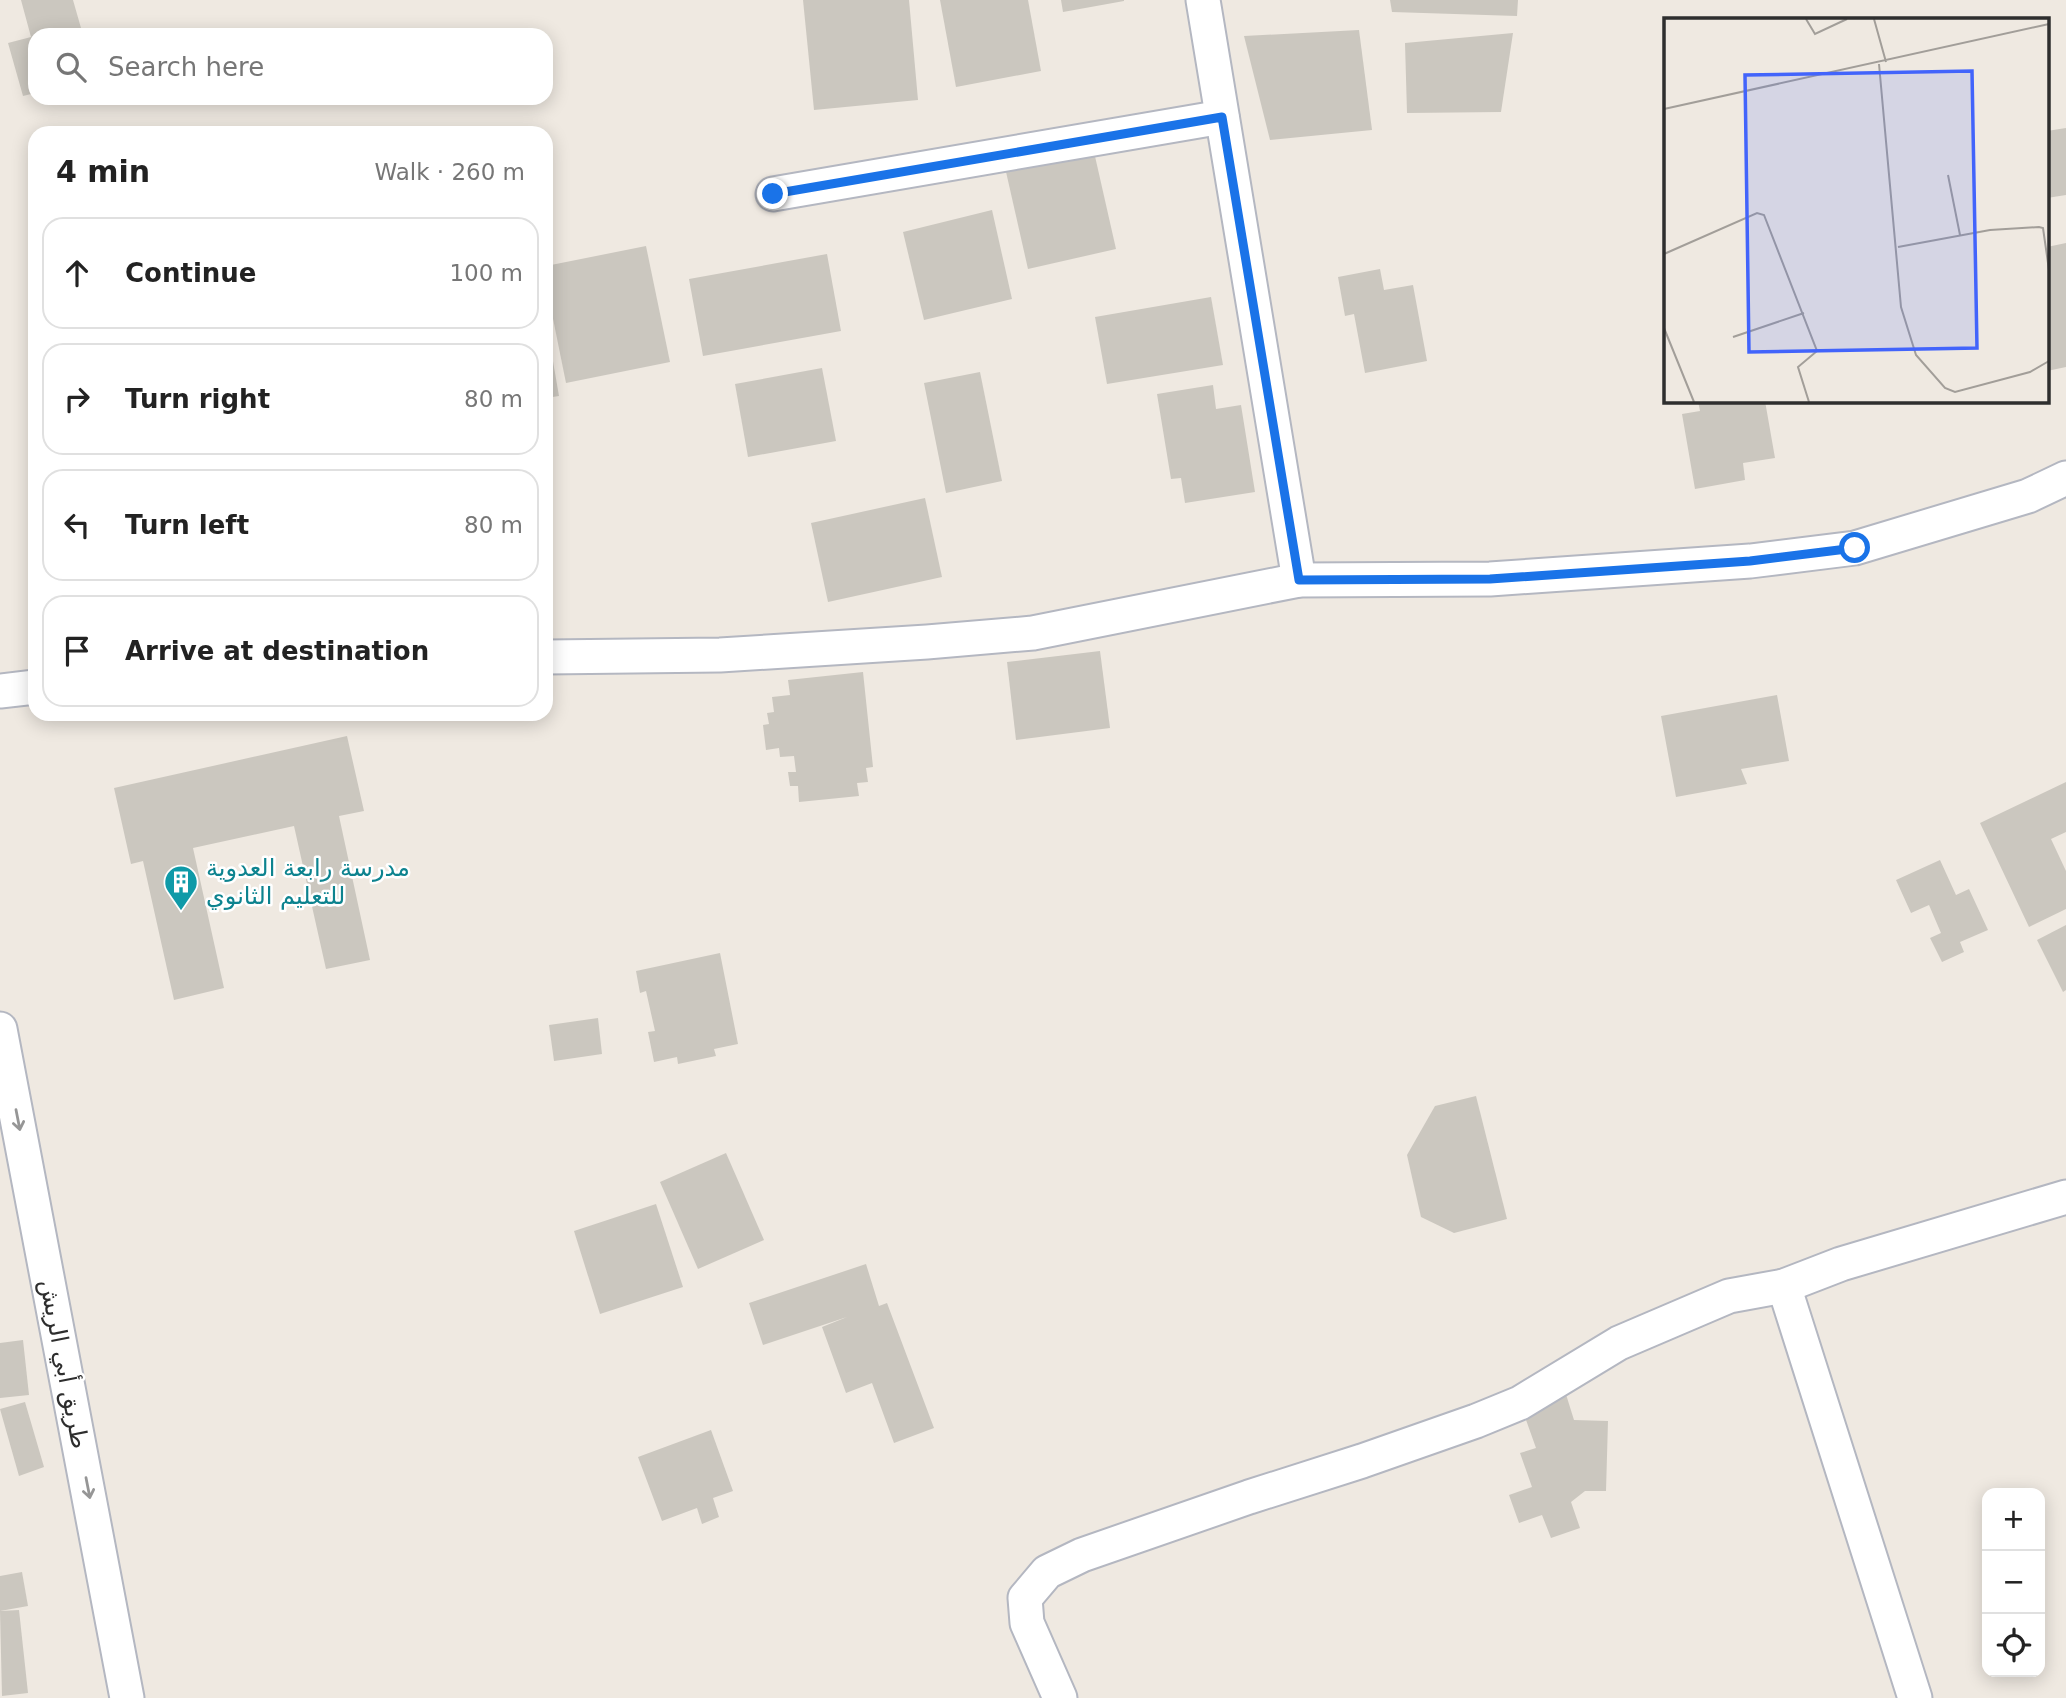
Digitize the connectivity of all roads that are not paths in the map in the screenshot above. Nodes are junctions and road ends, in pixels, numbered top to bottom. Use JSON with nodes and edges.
{"nodes":[{"id":1,"x":1203,"y":0,"type":"edge"},
{"id":2,"x":1222,"y":117,"type":"junction"},
{"id":3,"x":773,"y":194,"type":"dead end"},
{"id":4,"x":2066,"y":478,"type":"edge"},
{"id":5,"x":1299,"y":580,"type":"junction"},
{"id":6,"x":553,"y":657,"type":"edge"},
{"id":7,"x":28,"y":688,"type":"edge"},
{"id":8,"x":0,"y":691,"type":"edge"},
{"id":9,"x":0,"y":1029,"type":"edge"},
{"id":10,"x":2066,"y":1197,"type":"edge"},
{"id":11,"x":1784,"y":1286,"type":"junction"},
{"id":12,"x":127,"y":1698,"type":"edge"},
{"id":13,"x":1060,"y":1698,"type":"edge"},
{"id":14,"x":1915,"y":1698,"type":"edge"}],
"edges":[{"from":1,"to":2,"type":"street"},
{"from":2,"to":3,"type":"street"},
{"from":2,"to":5,"type":"street"},
{"from":4,"to":5,"type":"street"},
{"from":5,"to":6,"type":"street"},
{"from":7,"to":8,"type":"street"},
{"from":9,"to":12,"type":"street","name":"طريق أبي الريش","one_way":true},
{"from":10,"to":11,"type":"street"},
{"from":11,"to":13,"type":"street"},
{"from":11,"to":14,"type":"street"}]}
